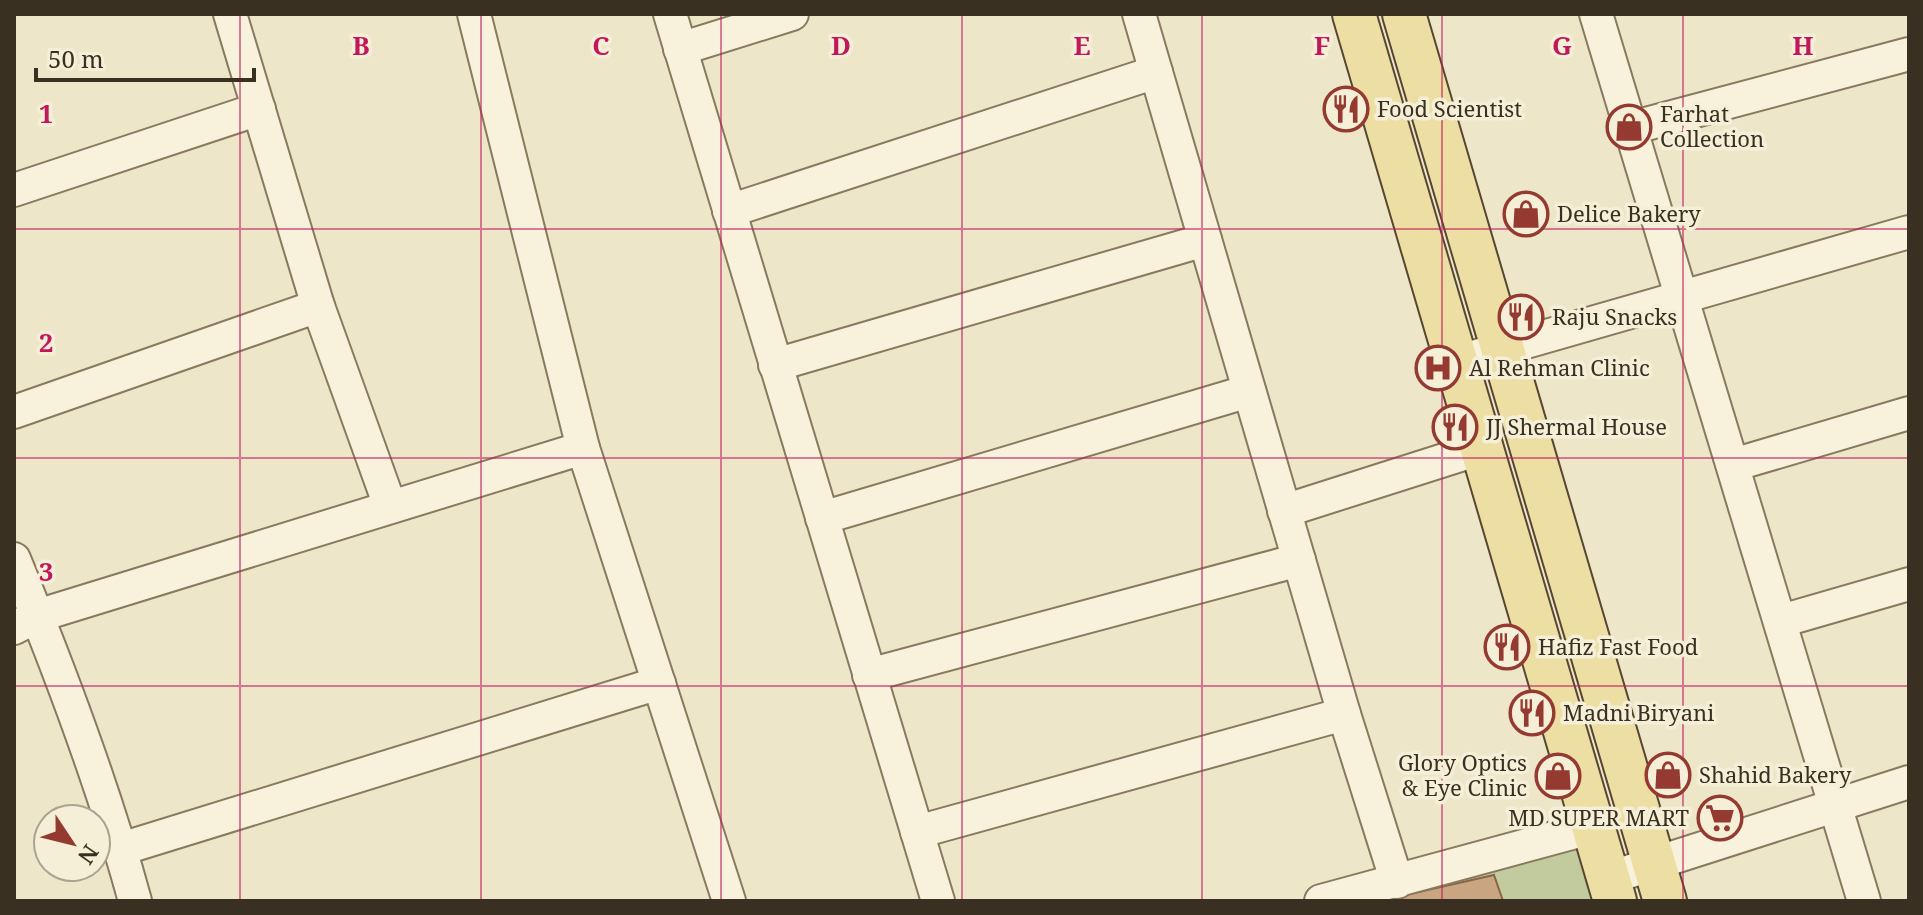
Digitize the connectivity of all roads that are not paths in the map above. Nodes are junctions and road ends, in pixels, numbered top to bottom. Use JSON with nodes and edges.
{"nodes":[{"id":1,"x":230,"y":14,"type":"edge"},
{"id":2,"x":474,"y":14,"type":"edge"},
{"id":3,"x":670,"y":14,"type":"edge"},
{"id":4,"x":792,"y":14,"type":"edge"},
{"id":5,"x":1139,"y":14,"type":"edge"},
{"id":6,"x":1354,"y":14,"type":"edge"},
{"id":7,"x":1404,"y":14,"type":"edge"},
{"id":8,"x":1596,"y":14,"type":"edge"},
{"id":9,"x":680,"y":49,"type":"junction"},
{"id":10,"x":1909,"y":54,"type":"edge"},
{"id":11,"x":1156,"y":72,"type":"junction"},
{"id":12,"x":259,"y":109,"type":"junction"},
{"id":13,"x":1631,"y":128,"type":"junction"},
{"id":14,"x":14,"y":190,"type":"edge"},
{"id":15,"x":729,"y":211,"type":"junction"},
{"id":16,"x":1909,"y":232,"type":"edge"},
{"id":17,"x":1205,"y":240,"type":"junction"},
{"id":18,"x":1683,"y":299,"type":"junction"},
{"id":19,"x":318,"y":306,"type":"junction"},
{"id":20,"x":1502,"y":349,"type":"junction"},
{"id":21,"x":1456,"y":362,"type":"junction"},
{"id":22,"x":775,"y":365,"type":"junction"},
{"id":23,"x":1249,"y":391,"type":"junction"},
{"id":24,"x":14,"y":412,"type":"edge"},
{"id":25,"x":1909,"y":413,"type":"edge"},
{"id":26,"x":583,"y":448,"type":"junction"},
{"id":27,"x":1482,"y":448,"type":"junction"},
{"id":28,"x":1733,"y":465,"type":"junction"},
{"id":29,"x":390,"y":506,"type":"junction"},
{"id":30,"x":1284,"y":511,"type":"junction"},
{"id":31,"x":822,"y":518,"type":"junction"},
{"id":32,"x":14,"y":559,"type":"edge"},
{"id":33,"x":1299,"y":560,"type":"junction"},
{"id":34,"x":1909,"y":584,"type":"edge"},
{"id":35,"x":1781,"y":621,"type":"junction"},
{"id":36,"x":26,"y":622,"type":"edge"},
{"id":37,"x":869,"y":675,"type":"junction"},
{"id":38,"x":659,"y":683,"type":"junction"},
{"id":39,"x":1344,"y":714,"type":"junction"},
{"id":40,"x":1909,"y":782,"type":"edge"},
{"id":41,"x":1837,"y":803,"type":"junction"},
{"id":42,"x":1594,"y":827,"type":"junction"},
{"id":43,"x":917,"y":832,"type":"junction"},
{"id":44,"x":121,"y":849,"type":"junction"},
{"id":45,"x":1397,"y":882,"type":"junction"},
{"id":46,"x":1659,"y":883,"type":"edge"},
{"id":47,"x":1612,"y":890,"type":"edge"},
{"id":48,"x":135,"y":901,"type":"edge"},
{"id":49,"x":729,"y":901,"type":"edge"},
{"id":50,"x":938,"y":901,"type":"edge"},
{"id":51,"x":1321,"y":901,"type":"edge"},
{"id":52,"x":1864,"y":901,"type":"edge"}],
"edges":[{"from":1,"to":12,"type":"street"},
{"from":2,"to":26,"type":"street"},
{"from":3,"to":9,"type":"street"},
{"from":4,"to":9,"type":"street"},
{"from":5,"to":11,"type":"street"},
{"from":6,"to":21,"type":"main road"},
{"from":7,"to":20,"type":"main road"},
{"from":8,"to":13,"type":"street"},
{"from":9,"to":15,"type":"street"},
{"from":10,"to":13,"type":"street"},
{"from":11,"to":15,"type":"street"},
{"from":11,"to":17,"type":"street"},
{"from":12,"to":14,"type":"street"},
{"from":12,"to":19,"type":"street"},
{"from":13,"to":18,"type":"street"},
{"from":15,"to":22,"type":"street"},
{"from":16,"to":18,"type":"street"},
{"from":17,"to":22,"type":"street"},
{"from":17,"to":23,"type":"street"},
{"from":18,"to":20,"type":"street"},
{"from":18,"to":28,"type":"street"},
{"from":19,"to":24,"type":"street"},
{"from":19,"to":29,"type":"street"},
{"from":20,"to":21,"type":"street"},
{"from":20,"to":46,"type":"main road"},
{"from":21,"to":27,"type":"main road"},
{"from":22,"to":31,"type":"street"},
{"from":23,"to":30,"type":"street"},
{"from":23,"to":31,"type":"street"},
{"from":25,"to":28,"type":"street"},
{"from":26,"to":29,"type":"street"},
{"from":26,"to":38,"type":"street"},
{"from":27,"to":30,"type":"street"},
{"from":27,"to":42,"type":"main road"},
{"from":28,"to":35,"type":"street"},
{"from":29,"to":36,"type":"street"},
{"from":30,"to":33,"type":"street"},
{"from":31,"to":37,"type":"street"},
{"from":32,"to":36,"type":"street"},
{"from":33,"to":37,"type":"street"},
{"from":33,"to":39,"type":"street"},
{"from":34,"to":35,"type":"street"},
{"from":35,"to":41,"type":"street"},
{"from":36,"to":44,"type":"street"},
{"from":37,"to":43,"type":"street"},
{"from":38,"to":44,"type":"street"},
{"from":38,"to":49,"type":"street"},
{"from":39,"to":43,"type":"street"},
{"from":39,"to":45,"type":"street"},
{"from":40,"to":41,"type":"street"},
{"from":41,"to":46,"type":"street"},
{"from":41,"to":52,"type":"street"},
{"from":42,"to":45,"type":"street"},
{"from":42,"to":47,"type":"main road"},
{"from":43,"to":50,"type":"street"},
{"from":44,"to":48,"type":"street"},
{"from":45,"to":51,"type":"street"},
{"from":46,"to":47,"type":"street"}]}
